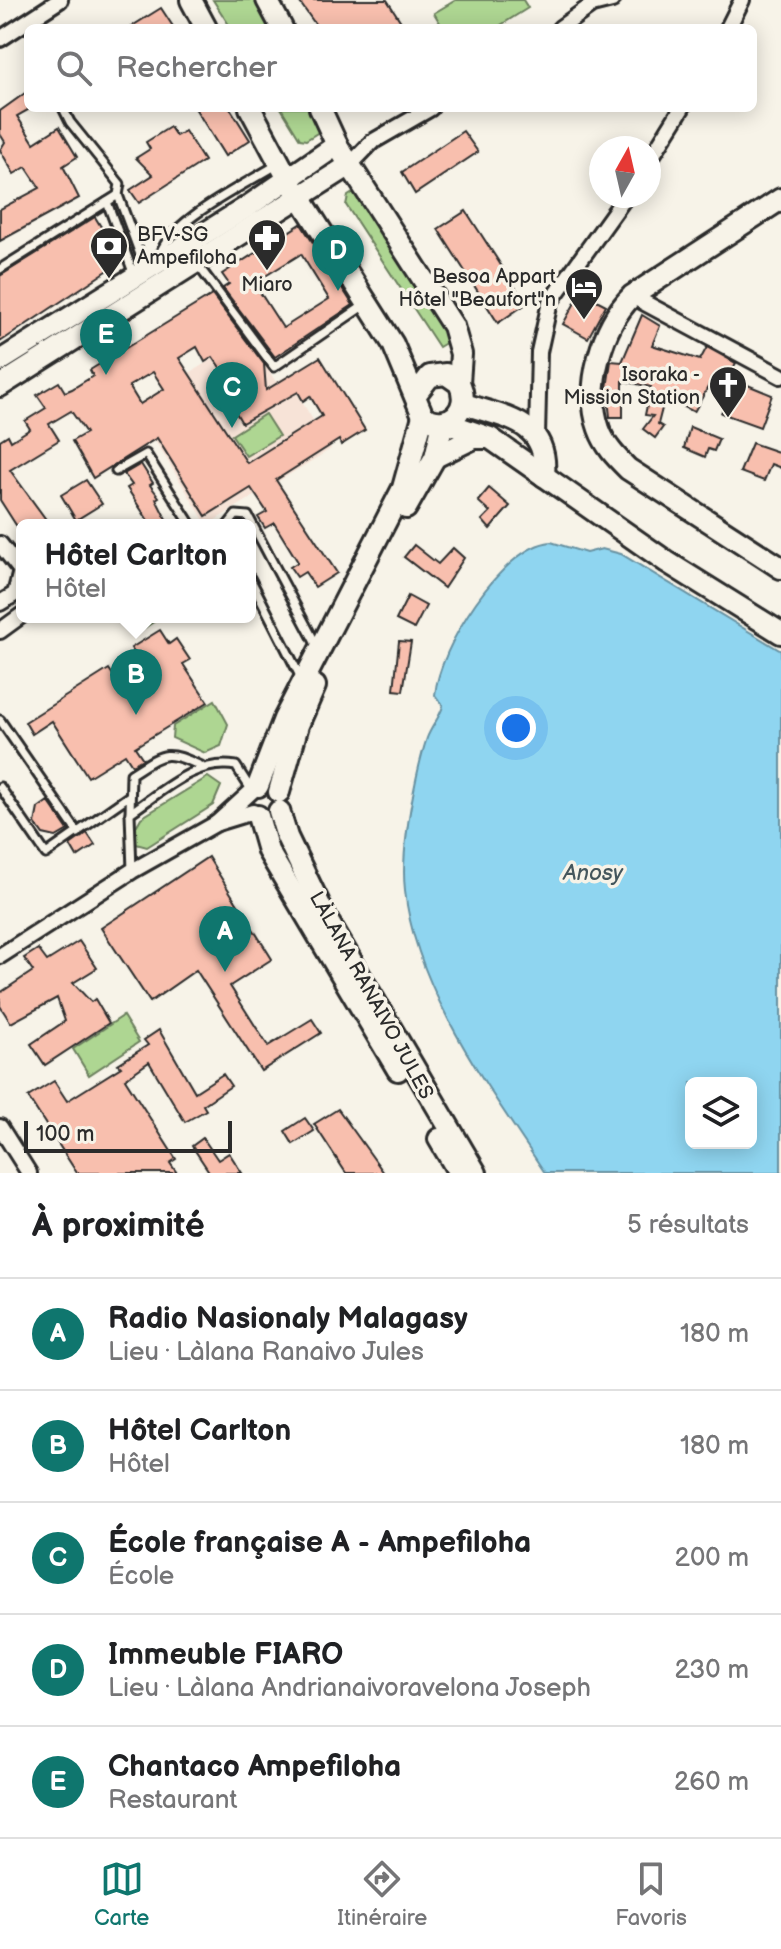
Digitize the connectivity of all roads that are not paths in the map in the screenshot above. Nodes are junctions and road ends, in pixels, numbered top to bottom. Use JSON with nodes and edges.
{"nodes":[{"id":1,"x":60,"y":0,"type":"edge"},
{"id":2,"x":191,"y":0,"type":"edge"},
{"id":3,"x":267,"y":0,"type":"edge"},
{"id":4,"x":612,"y":0,"type":"edge"},
{"id":5,"x":742,"y":0,"type":"edge"},
{"id":6,"x":32,"y":24,"type":"edge"},
{"id":7,"x":204,"y":24,"type":"edge"},
{"id":8,"x":280,"y":24,"type":"edge"},
{"id":9,"x":566,"y":24,"type":"edge"},
{"id":10,"x":730,"y":24,"type":"edge"},
{"id":11,"x":24,"y":30,"type":"edge"},
{"id":12,"x":0,"y":39,"type":"edge"},
{"id":13,"x":65,"y":112,"type":"edge"},
{"id":14,"x":252,"y":112,"type":"edge"},
{"id":15,"x":322,"y":112,"type":"edge"},
{"id":16,"x":424,"y":112,"type":"edge"},
{"id":17,"x":680,"y":112,"type":"edge"},
{"id":18,"x":661,"y":142,"type":"edge"},
{"id":19,"x":337,"y":145,"type":"junction"},
{"id":20,"x":350,"y":165,"type":"junction"},
{"id":21,"x":283,"y":170,"type":"junction"},
{"id":22,"x":118,"y":195,"type":"junction"},
{"id":23,"x":299,"y":198,"type":"junction"},
{"id":24,"x":781,"y":199,"type":"edge"},
{"id":25,"x":107,"y":202,"type":"junction"},
{"id":26,"x":617,"y":208,"type":"edge"},
{"id":27,"x":196,"y":262,"type":"junction"},
{"id":28,"x":146,"y":268,"type":"junction"},
{"id":29,"x":0,"y":269,"type":"edge"},
{"id":30,"x":632,"y":296,"type":"junction"},
{"id":31,"x":367,"y":303,"type":"junction"},
{"id":32,"x":0,"y":361,"type":"edge"},
{"id":33,"x":781,"y":376,"type":"edge"},
{"id":34,"x":459,"y":383,"type":"junction"},
{"id":35,"x":0,"y":386,"type":"edge"},
{"id":36,"x":416,"y":394,"type":"junction"},
{"id":37,"x":464,"y":404,"type":"junction"},
{"id":38,"x":433,"y":419,"type":"junction"},
{"id":39,"x":529,"y":430,"type":"junction"},
{"id":40,"x":490,"y":438,"type":"junction"},
{"id":41,"x":435,"y":457,"type":"junction"},
{"id":42,"x":116,"y":471,"type":"dead end"},
{"id":43,"x":544,"y":476,"type":"junction"},
{"id":44,"x":187,"y":519,"type":"edge"},
{"id":45,"x":233,"y":519,"type":"edge"},
{"id":46,"x":250,"y":519,"type":"edge"},
{"id":47,"x":256,"y":531,"type":"edge"},
{"id":48,"x":0,"y":544,"type":"edge"},
{"id":49,"x":16,"y":564,"type":"edge"},
{"id":50,"x":781,"y":568,"type":"edge"},
{"id":51,"x":256,"y":590,"type":"edge"},
{"id":52,"x":16,"y":591,"type":"edge"},
{"id":53,"x":0,"y":603,"type":"edge"},
{"id":54,"x":781,"y":633,"type":"edge"},
{"id":55,"x":320,"y":652,"type":"junction"},
{"id":56,"x":303,"y":682,"type":"junction"},
{"id":57,"x":1,"y":722,"type":"edge"},
{"id":58,"x":201,"y":766,"type":"junction"},
{"id":59,"x":0,"y":787,"type":"edge"},
{"id":60,"x":255,"y":788,"type":"junction"},
{"id":61,"x":129,"y":796,"type":"junction"},
{"id":62,"x":279,"y":801,"type":"junction"},
{"id":63,"x":130,"y":813,"type":"junction"},
{"id":64,"x":255,"y":814,"type":"junction"},
{"id":65,"x":217,"y":823,"type":"junction"},
{"id":66,"x":78,"y":833,"type":"junction"},
{"id":67,"x":132,"y":871,"type":"junction"},
{"id":68,"x":0,"y":956,"type":"edge"},
{"id":69,"x":0,"y":1127,"type":"edge"},
{"id":70,"x":29,"y":1173,"type":"edge"},
{"id":71,"x":459,"y":1173,"type":"edge"},
{"id":72,"x":476,"y":1173,"type":"edge"}],
"edges":[{"from":1,"to":6,"type":"street"},
{"from":2,"to":7,"type":"main road"},
{"from":3,"to":8,"type":"main road"},
{"from":4,"to":9,"type":"street"},
{"from":5,"to":10,"type":"street"},
{"from":11,"to":12,"type":"street"},
{"from":13,"to":22,"type":"lane"},
{"from":14,"to":21,"type":"main road"},
{"from":15,"to":19,"type":"main road"},
{"from":16,"to":20,"type":"street"},
{"from":17,"to":18,"type":"street"},
{"from":19,"to":20,"type":"main road"},
{"from":19,"to":21,"type":"main road"},
{"from":20,"to":23,"type":"main road"},
{"from":20,"to":34,"type":"main road"},
{"from":21,"to":23,"type":"main road"},
{"from":21,"to":28,"type":"main road"},
{"from":22,"to":25,"type":"lane"},
{"from":22,"to":28,"type":"lane"},
{"from":23,"to":27,"type":"main road"},
{"from":23,"to":31,"type":"main road"},
{"from":24,"to":30,"type":"main road"},
{"from":25,"to":28,"type":"lane"},
{"from":25,"to":29,"type":"lane"},
{"from":26,"to":39,"type":"street"},
{"from":27,"to":31,"type":"lane"},
{"from":27,"to":35,"type":"main road"},
{"from":28,"to":32,"type":"main road"},
{"from":30,"to":33,"type":"street"},
{"from":30,"to":50,"type":"main road"},
{"from":31,"to":36,"type":"main road"},
{"from":34,"to":36,"type":"main road"},
{"from":34,"to":37,"type":"main road"},
{"from":36,"to":38,"type":"main road"},
{"from":37,"to":38,"type":"main road"},
{"from":37,"to":39,"type":"main road"},
{"from":38,"to":40,"type":"main road"},
{"from":38,"to":41,"type":"main road"},
{"from":38,"to":55,"type":"main road"},
{"from":39,"to":43,"type":"main road"},
{"from":40,"to":41,"type":"main road"},
{"from":40,"to":43,"type":"main road"},
{"from":41,"to":62,"type":"main road"},
{"from":42,"to":44,"type":"lane"},
{"from":43,"to":54,"type":"main road"},
{"from":45,"to":46,"type":"lane"},
{"from":47,"to":55,"type":"lane"},
{"from":48,"to":49,"type":"street"},
{"from":51,"to":56,"type":"lane"},
{"from":52,"to":53,"type":"street"},
{"from":55,"to":56,"type":"main road"},
{"from":56,"to":60,"type":"main road"},
{"from":57,"to":66,"type":"lane"},
{"from":58,"to":60,"type":"lane"},
{"from":58,"to":61,"type":"lane"},
{"from":58,"to":63,"type":"lane"},
{"from":59,"to":66,"type":"lane"},
{"from":60,"to":62,"type":"main road"},
{"from":60,"to":64,"type":"main road"},
{"from":60,"to":65,"type":"street"},
{"from":61,"to":63,"type":"lane"},
{"from":61,"to":66,"type":"lane"},
{"from":62,"to":64,"type":"main road"},
{"from":62,"to":72,"type":"main road","name":"LÀLANA RANAIVO JULES"},
{"from":63,"to":67,"type":"lane"},
{"from":64,"to":65,"type":"street"},
{"from":64,"to":71,"type":"main road","name":"LÀLANA RANAIVO JULES"},
{"from":65,"to":67,"type":"street"},
{"from":67,"to":68,"type":"street"},
{"from":69,"to":70,"type":"street"}]}
